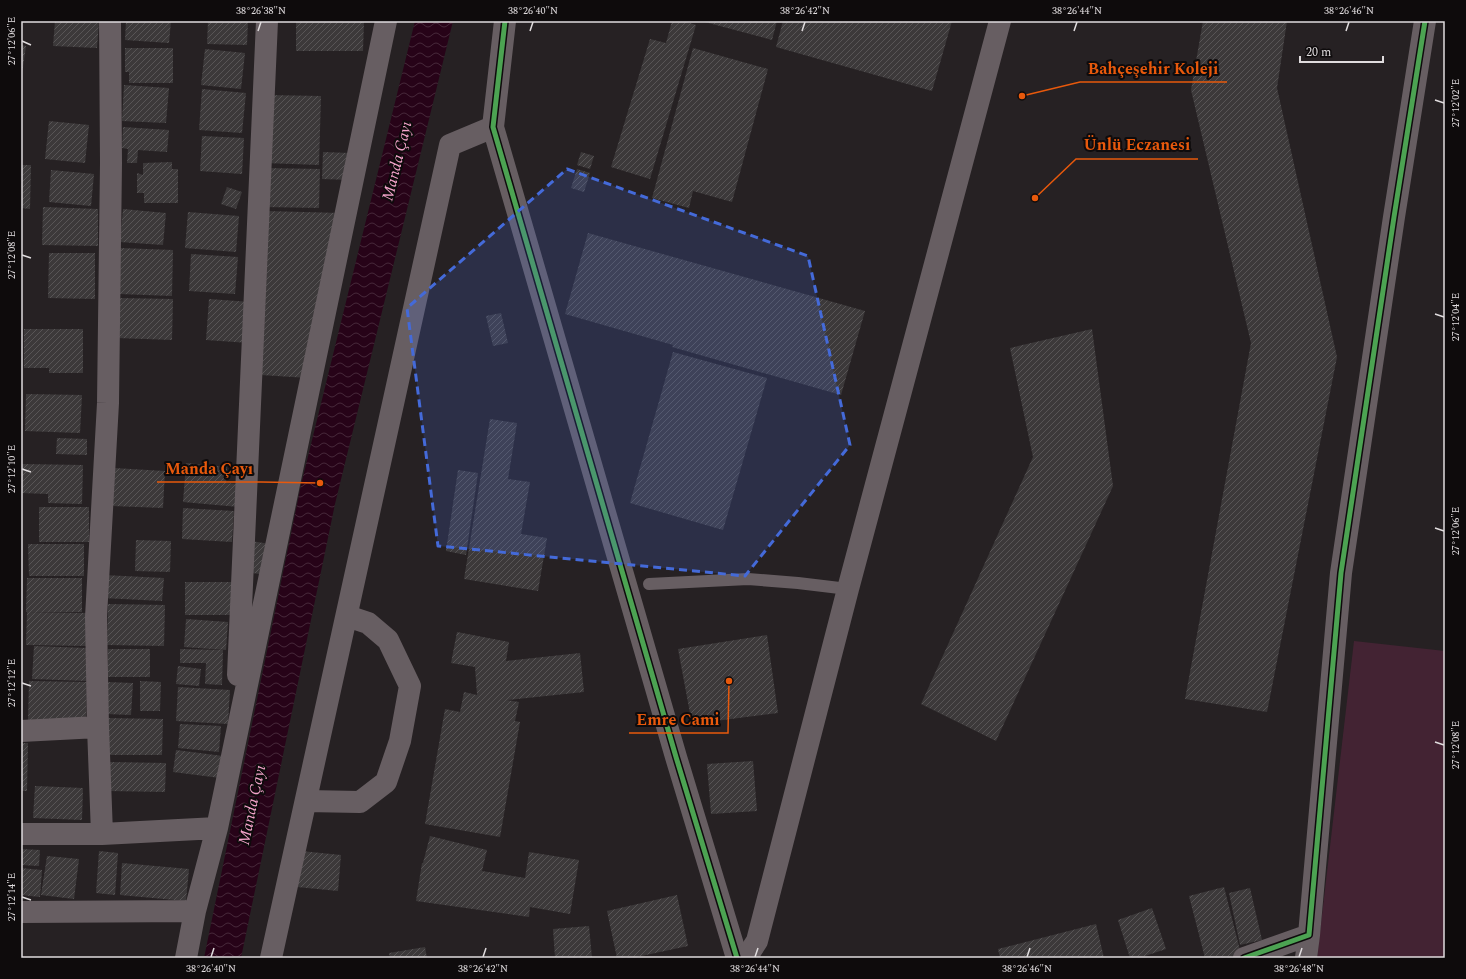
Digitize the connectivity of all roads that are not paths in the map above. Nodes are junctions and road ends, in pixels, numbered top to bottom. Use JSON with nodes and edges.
{"nodes":[{"id":1,"x":110,"y":21,"type":"edge"},
{"id":2,"x":267,"y":21,"type":"edge"},
{"id":3,"x":386,"y":21,"type":"edge"},
{"id":4,"x":505,"y":21,"type":"edge"},
{"id":5,"x":1000,"y":21,"type":"edge"},
{"id":6,"x":1425,"y":21,"type":"edge"},
{"id":7,"x":493,"y":127,"type":"junction"},
{"id":8,"x":649,"y":584,"type":"dead end"},
{"id":9,"x":848,"y":589,"type":"junction"},
{"id":10,"x":347,"y":616,"type":"junction"},
{"id":11,"x":98,"y":727,"type":"junction"},
{"id":12,"x":21,"y":731,"type":"edge"},
{"id":13,"x":235,"y":741,"type":"junction"},
{"id":14,"x":306,"y":801,"type":"junction"},
{"id":15,"x":217,"y":828,"type":"junction"},
{"id":16,"x":21,"y":834,"type":"edge"},
{"id":17,"x":102,"y":834,"type":"junction"},
{"id":18,"x":196,"y":911,"type":"junction"},
{"id":19,"x":21,"y":912,"type":"edge"},
{"id":20,"x":1309,"y":935,"type":"junction"},
{"id":21,"x":186,"y":958,"type":"edge"},
{"id":22,"x":271,"y":958,"type":"edge"},
{"id":23,"x":737,"y":958,"type":"edge"},
{"id":24,"x":746,"y":958,"type":"edge"},
{"id":25,"x":1244,"y":958,"type":"edge"},
{"id":26,"x":1306,"y":958,"type":"edge"}],
"edges":[{"from":1,"to":11,"type":"street"},
{"from":2,"to":13,"type":"street"},
{"from":3,"to":13,"type":"street"},
{"from":4,"to":7,"type":"street"},
{"from":5,"to":9,"type":"street"},
{"from":6,"to":20,"type":"street"},
{"from":7,"to":10,"type":"street"},
{"from":7,"to":23,"type":"street"},
{"from":8,"to":9,"type":"lane"},
{"from":9,"to":24,"type":"street"},
{"from":10,"to":14,"type":"street"},
{"from":10,"to":14,"type":"street"},
{"from":11,"to":12,"type":"street"},
{"from":11,"to":17,"type":"street"},
{"from":13,"to":15,"type":"street"},
{"from":14,"to":22,"type":"street"},
{"from":15,"to":17,"type":"street"},
{"from":15,"to":18,"type":"street"},
{"from":16,"to":17,"type":"street"},
{"from":18,"to":19,"type":"street"},
{"from":18,"to":21,"type":"street"},
{"from":20,"to":25,"type":"street"},
{"from":20,"to":26,"type":"street"}]}
